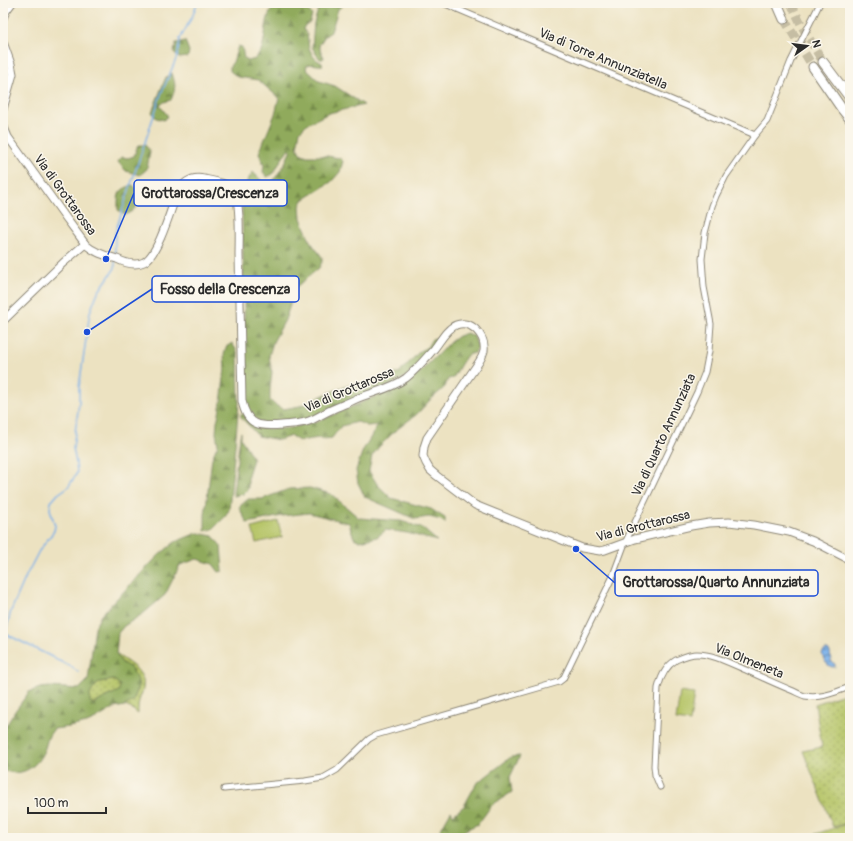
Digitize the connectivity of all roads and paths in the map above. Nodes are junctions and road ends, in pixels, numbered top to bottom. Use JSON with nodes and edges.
{"nodes":[{"id":1,"x":12,"y":3,"type":"edge"},
{"id":2,"x":443,"y":3,"type":"edge"},
{"id":3,"x":777,"y":3,"type":"edge"},
{"id":4,"x":820,"y":3,"type":"edge"},
{"id":5,"x":3,"y":18,"type":"edge"},
{"id":6,"x":784,"y":19,"type":"tunnel mouth"},
{"id":7,"x":3,"y":42,"type":"edge"},
{"id":8,"x":823,"y":62,"type":"tunnel mouth"},
{"id":9,"x":813,"y":67,"type":"tunnel mouth"},
{"id":10,"x":850,"y":98,"type":"edge"},
{"id":11,"x":3,"y":109,"type":"edge"},
{"id":12,"x":850,"y":119,"type":"edge"},
{"id":13,"x":3,"y":125,"type":"edge"},
{"id":14,"x":755,"y":135,"type":"junction"},
{"id":15,"x":85,"y":244,"type":"junction"},
{"id":16,"x":3,"y":321,"type":"edge"},
{"id":17,"x":625,"y":543,"type":"junction"},
{"id":18,"x":850,"y":560,"type":"edge"},
{"id":19,"x":850,"y":687,"type":"edge"},
{"id":20,"x":660,"y":787,"type":"dead end"},
{"id":21,"x":224,"y":789,"type":"dead end"}],
"edges":[{"from":1,"to":5,"type":"street"},
{"from":2,"to":14,"type":"street","name":"Via di Torre Annunziatella"},
{"from":3,"to":6,"type":"highway"},
{"from":4,"to":14,"type":"street","name":"Via di Quarto Annunziata"},
{"from":7,"to":11,"type":"street"},
{"from":8,"to":10,"type":"highway"},
{"from":9,"to":12,"type":"highway"},
{"from":13,"to":15,"type":"street","name":"Via di Grottarossa"},
{"from":14,"to":17,"type":"street","name":"Via di Quarto Annunziata"},
{"from":15,"to":16,"type":"street"},
{"from":15,"to":17,"type":"street","name":"Via di Grottarossa"},
{"from":17,"to":18,"type":"street","name":"Via di Grottarossa"},
{"from":17,"to":21,"type":"street","name":"Via di Quarto Annunziata"},
{"from":19,"to":20,"type":"street","name":"Via Olmeneta"}]}
